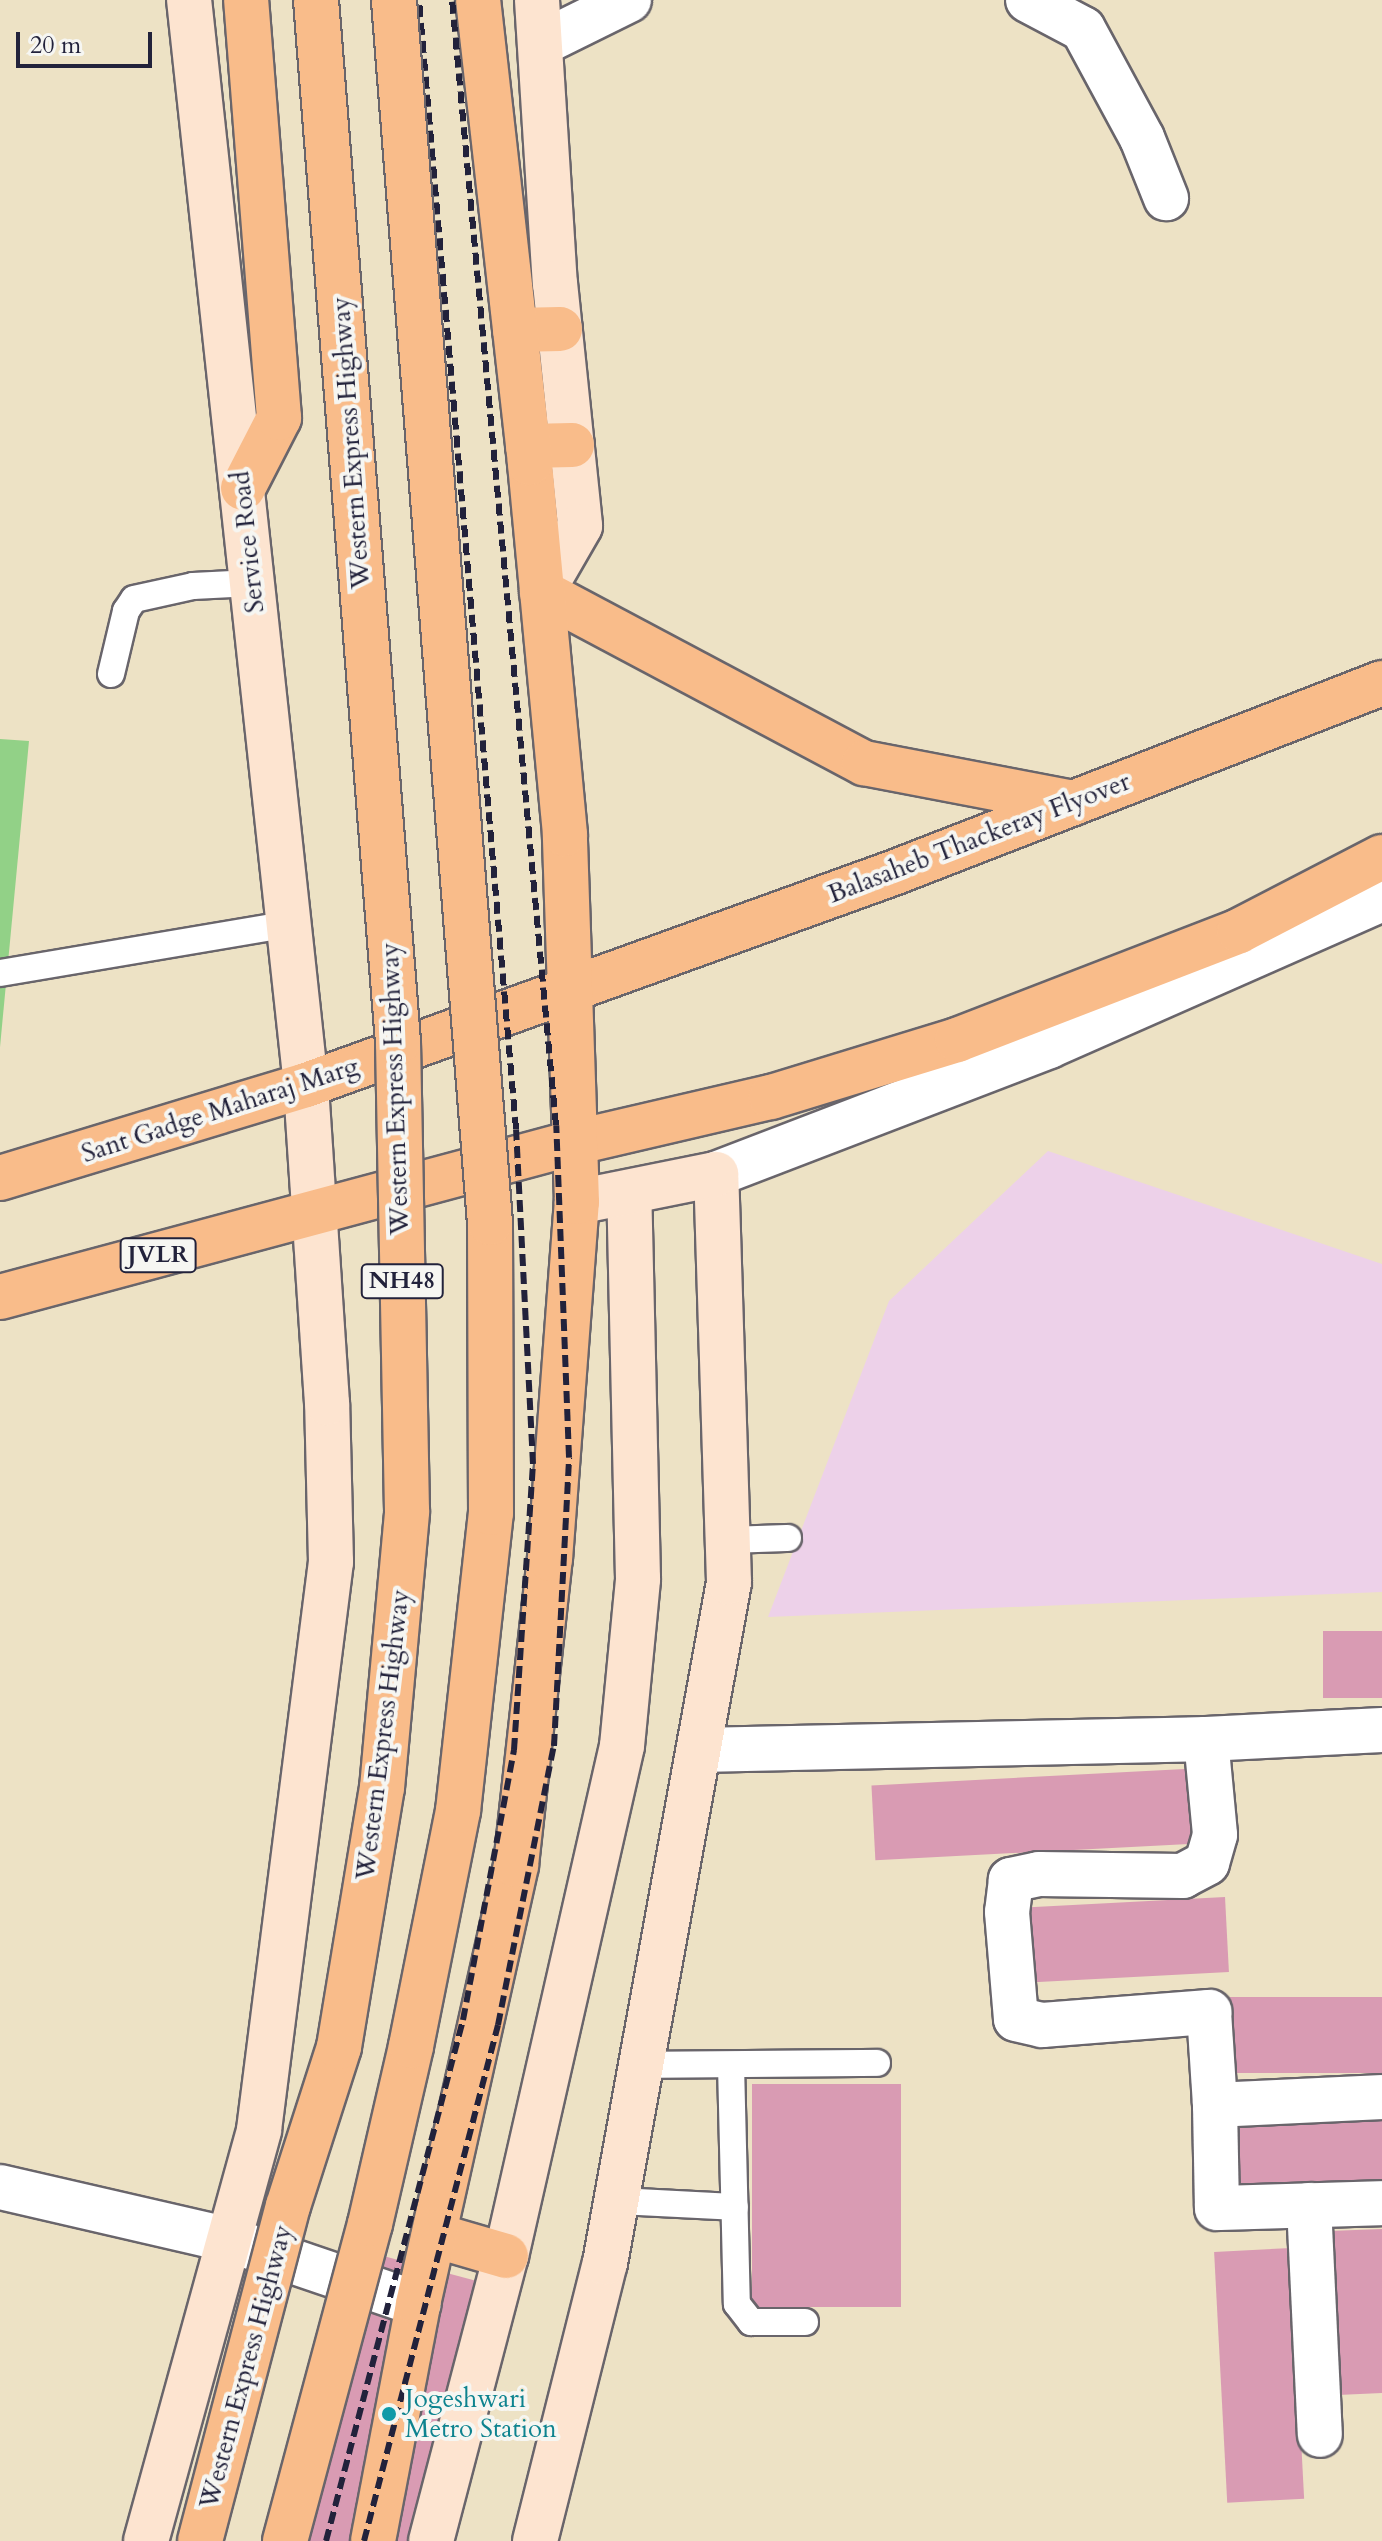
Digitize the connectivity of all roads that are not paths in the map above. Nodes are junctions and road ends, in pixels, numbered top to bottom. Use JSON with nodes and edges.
{"nodes":[{"id":1,"x":189,"y":0,"type":"edge"},
{"id":2,"x":246,"y":0,"type":"edge"},
{"id":3,"x":316,"y":0,"type":"edge"},
{"id":4,"x":394,"y":0,"type":"edge"},
{"id":5,"x":478,"y":0,"type":"edge"},
{"id":6,"x":537,"y":0,"type":"edge"},
{"id":7,"x":629,"y":0,"type":"edge"},
{"id":8,"x":1028,"y":0,"type":"edge"},
{"id":9,"x":542,"y":43,"type":"junction"},
{"id":10,"x":1166,"y":198,"type":"dead end"},
{"id":11,"x":560,"y":329,"type":"junction"},
{"id":12,"x":515,"y":330,"type":"junction"},
{"id":13,"x":572,"y":445,"type":"junction"},
{"id":14,"x":528,"y":446,"type":"junction"},
{"id":15,"x":243,"y":488,"type":"junction"},
{"id":16,"x":252,"y":583,"type":"junction"},
{"id":17,"x":542,"y":592,"type":"junction"},
{"id":18,"x":111,"y":674,"type":"dead end"},
{"id":19,"x":1382,"y":683,"type":"edge"},
{"id":20,"x":1073,"y":803,"type":"junction"},
{"id":21,"x":1382,"y":857,"type":"edge"},
{"id":22,"x":1382,"y":899,"type":"edge"},
{"id":23,"x":289,"y":924,"type":"junction"},
{"id":24,"x":0,"y":973,"type":"edge"},
{"id":25,"x":573,"y":986,"type":"junction"},
{"id":26,"x":306,"y":1085,"type":"junction"},
{"id":27,"x":577,"y":1142,"type":"junction"},
{"id":28,"x":716,"y":1174,"type":"junction"},
{"id":29,"x":0,"y":1178,"type":"edge"},
{"id":30,"x":629,"y":1192,"type":"junction"},
{"id":31,"x":577,"y":1202,"type":"junction"},
{"id":32,"x":316,"y":1214,"type":"junction"},
{"id":33,"x":0,"y":1297,"type":"edge"},
{"id":34,"x":788,"y":1538,"type":"dead end"},
{"id":35,"x":727,"y":1540,"type":"junction"},
{"id":36,"x":1382,"y":1730,"type":"edge"},
{"id":37,"x":1206,"y":1739,"type":"junction"},
{"id":38,"x":699,"y":1750,"type":"junction"},
{"id":39,"x":877,"y":2063,"type":"dead end"},
{"id":40,"x":642,"y":2065,"type":"junction"},
{"id":41,"x":731,"y":2065,"type":"junction"},
{"id":42,"x":1382,"y":2097,"type":"edge"},
{"id":43,"x":1215,"y":2105,"type":"junction"},
{"id":44,"x":0,"y":2187,"type":"edge"},
{"id":45,"x":617,"y":2201,"type":"junction"},
{"id":46,"x":1382,"y":2203,"type":"edge"},
{"id":47,"x":1309,"y":2205,"type":"junction"},
{"id":48,"x":735,"y":2207,"type":"junction"},
{"id":49,"x":434,"y":2235,"type":"junction"},
{"id":50,"x":230,"y":2240,"type":"junction"},
{"id":51,"x":506,"y":2256,"type":"junction"},
{"id":52,"x":418,"y":2304,"type":"junction"},
{"id":53,"x":805,"y":2322,"type":"dead end"},
{"id":54,"x":1320,"y":2435,"type":"dead end"},
{"id":55,"x":146,"y":2541,"type":"edge"},
{"id":56,"x":200,"y":2541,"type":"edge"},
{"id":57,"x":285,"y":2541,"type":"edge"},
{"id":58,"x":373,"y":2541,"type":"edge"},
{"id":59,"x":431,"y":2541,"type":"edge"},
{"id":60,"x":535,"y":2541,"type":"edge"}],
"edges":[{"from":1,"to":15,"type":"street","name":"Service Road"},
{"from":2,"to":15,"type":"main road"},
{"from":3,"to":56,"type":"main road","name":"Western Express Highway","number":"NH48","bridge":true},
{"from":4,"to":57,"type":"main road","bridge":true},
{"from":5,"to":12,"type":"main road"},
{"from":6,"to":9,"type":"street"},
{"from":7,"to":9,"type":"street"},
{"from":8,"to":10,"type":"street"},
{"from":9,"to":11,"type":"street"},
{"from":11,"to":12,"type":"main road"},
{"from":11,"to":13,"type":"street"},
{"from":12,"to":14,"type":"main road"},
{"from":13,"to":14,"type":"main road"},
{"from":13,"to":17,"type":"street"},
{"from":14,"to":17,"type":"main road"},
{"from":15,"to":16,"type":"street","name":"Service Road"},
{"from":16,"to":18,"type":"lane"},
{"from":16,"to":23,"type":"street","name":"Service Road"},
{"from":17,"to":20,"type":"main road"},
{"from":17,"to":25,"type":"main road"},
{"from":19,"to":20,"type":"main road","name":"Balasaheb Thackeray Flyover"},
{"from":20,"to":25,"type":"main road","name":"Balasaheb Thackeray Flyover"},
{"from":21,"to":27,"type":"main road"},
{"from":22,"to":28,"type":"street"},
{"from":23,"to":24,"type":"lane"},
{"from":23,"to":26,"type":"street","name":"Service Road"},
{"from":25,"to":26,"type":"main road","name":"Sant Gadge Maharaj Marg"},
{"from":25,"to":27,"type":"main road"},
{"from":26,"to":29,"type":"main road","name":"Sant Gadge Maharaj Marg"},
{"from":26,"to":32,"type":"street","name":"Service Road"},
{"from":27,"to":31,"type":"main road"},
{"from":27,"to":32,"type":"main road","number":"JVLR"},
{"from":28,"to":30,"type":"street"},
{"from":28,"to":35,"type":"street"},
{"from":30,"to":31,"type":"street"},
{"from":30,"to":51,"type":"street"},
{"from":31,"to":49,"type":"main road"},
{"from":32,"to":33,"type":"main road","number":"JVLR"},
{"from":32,"to":50,"type":"street","name":"Service Road"},
{"from":34,"to":35,"type":"lane"},
{"from":35,"to":38,"type":"street"},
{"from":36,"to":37,"type":"street"},
{"from":37,"to":38,"type":"street"},
{"from":37,"to":43,"type":"street"},
{"from":38,"to":40,"type":"street"},
{"from":39,"to":41,"type":"lane"},
{"from":40,"to":41,"type":"lane"},
{"from":40,"to":45,"type":"street"},
{"from":41,"to":48,"type":"lane"},
{"from":42,"to":43,"type":"street"},
{"from":43,"to":47,"type":"street"},
{"from":44,"to":50,"type":"street"},
{"from":45,"to":48,"type":"lane"},
{"from":45,"to":60,"type":"street"},
{"from":46,"to":47,"type":"street"},
{"from":47,"to":54,"type":"street"},
{"from":48,"to":53,"type":"lane"},
{"from":49,"to":51,"type":"main road"},
{"from":49,"to":52,"type":"main road"},
{"from":50,"to":52,"type":"street"},
{"from":50,"to":55,"type":"street","name":"Service Road"},
{"from":51,"to":59,"type":"street"},
{"from":52,"to":58,"type":"main road"}]}
